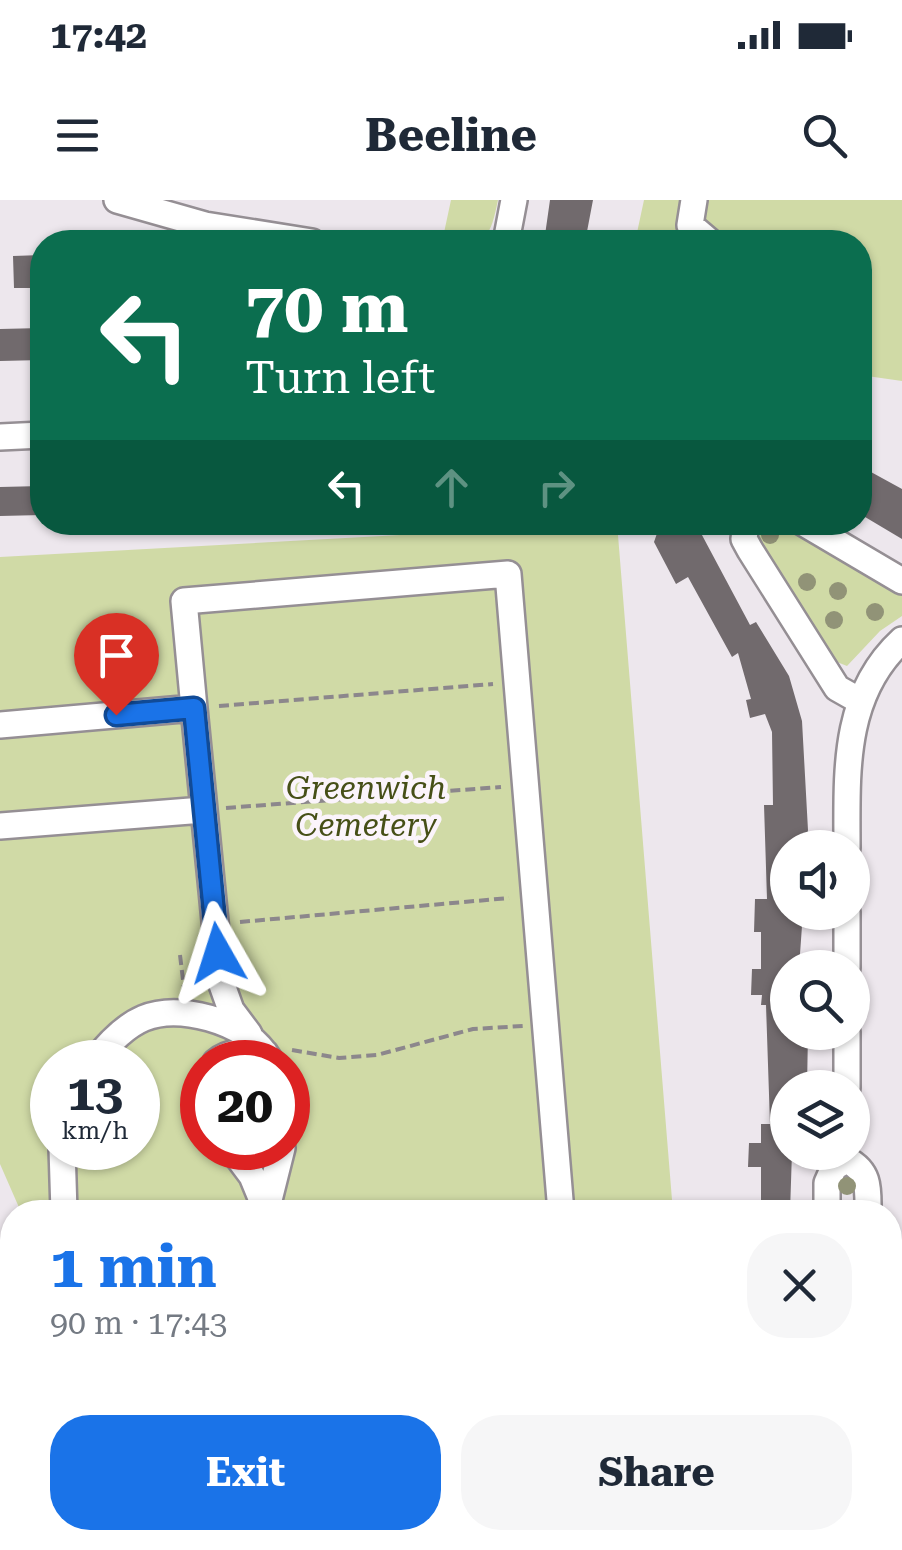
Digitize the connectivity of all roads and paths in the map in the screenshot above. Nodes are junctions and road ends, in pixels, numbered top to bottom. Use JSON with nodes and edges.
{"nodes":[{"id":1,"x":117,"y":200,"type":"edge"},
{"id":2,"x":514,"y":200,"type":"edge"},
{"id":3,"x":694,"y":200,"type":"edge"},
{"id":4,"x":236,"y":230,"type":"edge"},
{"id":5,"x":508,"y":230,"type":"edge"},
{"id":6,"x":696,"y":230,"type":"edge"},
{"id":7,"x":30,"y":436,"type":"edge"},
{"id":8,"x":0,"y":437,"type":"edge"},
{"id":9,"x":745,"y":535,"type":"edge"},
{"id":10,"x":824,"y":535,"type":"edge"},
{"id":11,"x":902,"y":580,"type":"edge"},
{"id":12,"x":902,"y":640,"type":"edge"},
{"id":13,"x":517,"y":682,"type":"junction"},
{"id":14,"x":860,"y":700,"type":"junction"},
{"id":15,"x":194,"y":708,"type":"junction"},
{"id":16,"x":0,"y":725,"type":"edge"},
{"id":17,"x":526,"y":786,"type":"junction"},
{"id":18,"x":203,"y":810,"type":"junction"},
{"id":19,"x":0,"y":826,"type":"edge"},
{"id":20,"x":847,"y":830,"type":"edge"},
{"id":21,"x":535,"y":896,"type":"junction"},
{"id":22,"x":215,"y":924,"type":"junction"},
{"id":23,"x":180,"y":955,"type":"dead end"},
{"id":24,"x":187,"y":1012,"type":"junction"},
{"id":25,"x":546,"y":1024,"type":"junction"},
{"id":26,"x":113,"y":1040,"type":"edge"},
{"id":27,"x":245,"y":1040,"type":"edge"},
{"id":28,"x":255,"y":1040,"type":"edge"},
{"id":29,"x":310,"y":1054,"type":"edge"},
{"id":30,"x":63,"y":1170,"type":"edge"},
{"id":31,"x":247,"y":1170,"type":"edge"},
{"id":32,"x":276,"y":1170,"type":"edge"},
{"id":33,"x":833,"y":1170,"type":"edge"},
{"id":34,"x":862,"y":1170,"type":"edge"},
{"id":35,"x":64,"y":1200,"type":"edge"},
{"id":36,"x":262,"y":1200,"type":"edge"},
{"id":37,"x":269,"y":1200,"type":"edge"},
{"id":38,"x":561,"y":1200,"type":"edge"},
{"id":39,"x":827,"y":1200,"type":"edge"},
{"id":40,"x":868,"y":1200,"type":"edge"}],
"edges":[{"from":1,"to":4,"type":"street"},
{"from":2,"to":5,"type":"street"},
{"from":3,"to":6,"type":"street"},
{"from":7,"to":8,"type":"street"},
{"from":9,"to":14,"type":"street"},
{"from":10,"to":11,"type":"street"},
{"from":12,"to":14,"type":"street"},
{"from":13,"to":15,"type":"path"},
{"from":13,"to":15,"type":"street"},
{"from":13,"to":17,"type":"street"},
{"from":14,"to":20,"type":"street"},
{"from":15,"to":16,"type":"street"},
{"from":15,"to":18,"type":"street"},
{"from":17,"to":18,"type":"path"},
{"from":17,"to":21,"type":"street"},
{"from":18,"to":19,"type":"street"},
{"from":18,"to":22,"type":"street"},
{"from":21,"to":22,"type":"path"},
{"from":21,"to":25,"type":"street"},
{"from":22,"to":28,"type":"street"},
{"from":23,"to":24,"type":"path"},
{"from":24,"to":26,"type":"street"},
{"from":24,"to":27,"type":"street"},
{"from":25,"to":29,"type":"path"},
{"from":25,"to":38,"type":"street"},
{"from":30,"to":35,"type":"street"},
{"from":31,"to":36,"type":"street"},
{"from":32,"to":37,"type":"street"},
{"from":33,"to":39,"type":"street"},
{"from":34,"to":40,"type":"street"}]}
